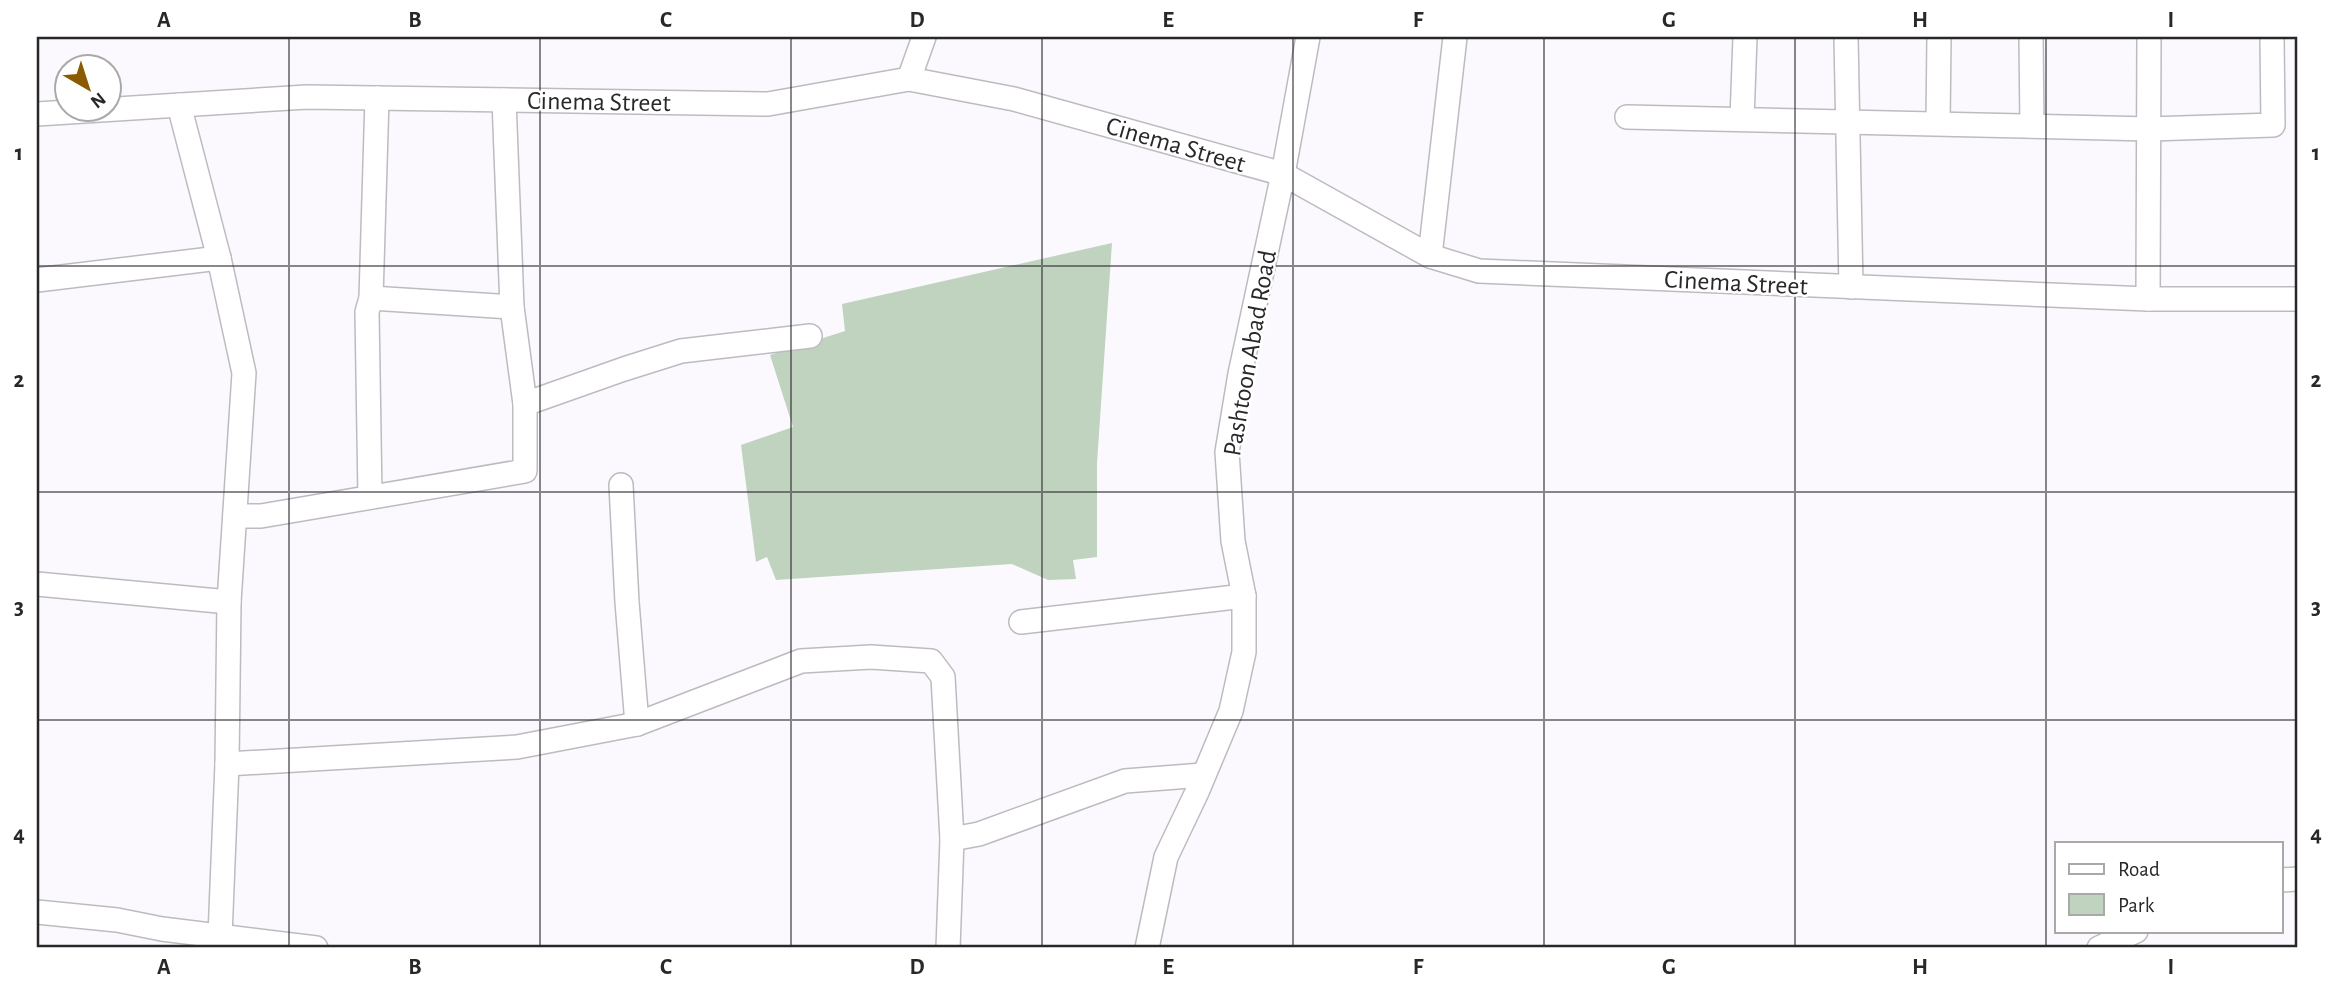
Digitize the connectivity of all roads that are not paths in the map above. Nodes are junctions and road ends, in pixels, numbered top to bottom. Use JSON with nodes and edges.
{"nodes":[{"id":1,"x":924,"y":37,"type":"edge"},
{"id":2,"x":1308,"y":37,"type":"edge"},
{"id":3,"x":1455,"y":37,"type":"edge"},
{"id":4,"x":1745,"y":37,"type":"edge"},
{"id":5,"x":1846,"y":37,"type":"edge"},
{"id":6,"x":1938,"y":37,"type":"edge"},
{"id":7,"x":2031,"y":37,"type":"edge"},
{"id":8,"x":2149,"y":37,"type":"edge"},
{"id":9,"x":2273,"y":37,"type":"edge"},
{"id":10,"x":909,"y":79,"type":"junction"},
{"id":11,"x":377,"y":98,"type":"junction"},
{"id":12,"x":504,"y":100,"type":"junction"},
{"id":13,"x":179,"y":105,"type":"junction"},
{"id":14,"x":37,"y":114,"type":"edge"},
{"id":15,"x":1627,"y":117,"type":"dead end"},
{"id":16,"x":1741,"y":119,"type":"junction"},
{"id":17,"x":1846,"y":121,"type":"junction"},
{"id":18,"x":1938,"y":123,"type":"junction"},
{"id":19,"x":2032,"y":126,"type":"junction"},
{"id":20,"x":2150,"y":129,"type":"junction"},
{"id":21,"x":1283,"y":174,"type":"junction"},
{"id":22,"x":1430,"y":256,"type":"junction"},
{"id":23,"x":219,"y":258,"type":"junction"},
{"id":24,"x":37,"y":280,"type":"edge"},
{"id":25,"x":1851,"y":287,"type":"junction"},
{"id":26,"x":371,"y":298,"type":"junction"},
{"id":27,"x":2148,"y":299,"type":"junction"},
{"id":28,"x":2298,"y":299,"type":"edge"},
{"id":29,"x":512,"y":307,"type":"junction"},
{"id":30,"x":810,"y":336,"type":"dead end"},
{"id":31,"x":524,"y":404,"type":"junction"},
{"id":32,"x":621,"y":485,"type":"dead end"},
{"id":33,"x":370,"y":497,"type":"junction"},
{"id":34,"x":235,"y":516,"type":"junction"},
{"id":35,"x":37,"y":584,"type":"edge"},
{"id":36,"x":1244,"y":596,"type":"junction"},
{"id":37,"x":229,"y":602,"type":"junction"},
{"id":38,"x":1021,"y":622,"type":"dead end"},
{"id":39,"x":637,"y":724,"type":"junction"},
{"id":40,"x":227,"y":764,"type":"junction"},
{"id":41,"x":1203,"y":775,"type":"junction"},
{"id":42,"x":952,"y":839,"type":"junction"},
{"id":43,"x":37,"y":912,"type":"edge"},
{"id":44,"x":2134,"y":932,"type":"edge"},
{"id":45,"x":220,"y":936,"type":"junction"},
{"id":46,"x":161,"y":939,"type":"edge"},
{"id":47,"x":316,"y":948,"type":"edge"},
{"id":48,"x":948,"y":948,"type":"edge"},
{"id":49,"x":1147,"y":948,"type":"edge"},
{"id":50,"x":2099,"y":948,"type":"edge"}],
"edges":[{"from":1,"to":10,"type":"street"},
{"from":2,"to":21,"type":"street","name":"Pashtoon Abad Road"},
{"from":3,"to":22,"type":"street"},
{"from":4,"to":16,"type":"street"},
{"from":5,"to":17,"type":"street"},
{"from":6,"to":18,"type":"street"},
{"from":7,"to":19,"type":"street"},
{"from":8,"to":20,"type":"street"},
{"from":9,"to":20,"type":"street"},
{"from":10,"to":12,"type":"street","name":"Cinema Street"},
{"from":10,"to":21,"type":"street","name":"Cinema Street"},
{"from":11,"to":12,"type":"street","name":"Cinema Street"},
{"from":11,"to":13,"type":"street","name":"Cinema Street"},
{"from":11,"to":26,"type":"street"},
{"from":12,"to":29,"type":"street"},
{"from":13,"to":14,"type":"street","name":"Cinema Street"},
{"from":13,"to":23,"type":"street"},
{"from":15,"to":16,"type":"street"},
{"from":16,"to":17,"type":"street"},
{"from":17,"to":18,"type":"street"},
{"from":17,"to":25,"type":"street"},
{"from":18,"to":19,"type":"street"},
{"from":19,"to":20,"type":"street"},
{"from":20,"to":27,"type":"street"},
{"from":21,"to":22,"type":"street","name":"Cinema Street"},
{"from":21,"to":36,"type":"street","name":"Pashtoon Abad Road"},
{"from":22,"to":25,"type":"street","name":"Cinema Street"},
{"from":23,"to":24,"type":"street"},
{"from":23,"to":34,"type":"street"},
{"from":25,"to":27,"type":"street","name":"Cinema Street"},
{"from":26,"to":29,"type":"street"},
{"from":26,"to":33,"type":"street"},
{"from":27,"to":28,"type":"street","name":"Cinema Street"},
{"from":29,"to":31,"type":"street"},
{"from":30,"to":31,"type":"street"},
{"from":31,"to":33,"type":"street"},
{"from":32,"to":39,"type":"street"},
{"from":33,"to":34,"type":"street"},
{"from":34,"to":37,"type":"street"},
{"from":35,"to":37,"type":"street"},
{"from":36,"to":38,"type":"street"},
{"from":36,"to":41,"type":"street","name":"Pashtoon Abad Road"},
{"from":37,"to":40,"type":"street"},
{"from":39,"to":40,"type":"street"},
{"from":39,"to":42,"type":"street"},
{"from":40,"to":45,"type":"street"},
{"from":41,"to":42,"type":"street"},
{"from":41,"to":49,"type":"street","name":"Pashtoon Abad Road"},
{"from":42,"to":48,"type":"street"},
{"from":43,"to":46,"type":"street"},
{"from":44,"to":50,"type":"street"},
{"from":45,"to":46,"type":"street"},
{"from":45,"to":47,"type":"street"}]}
